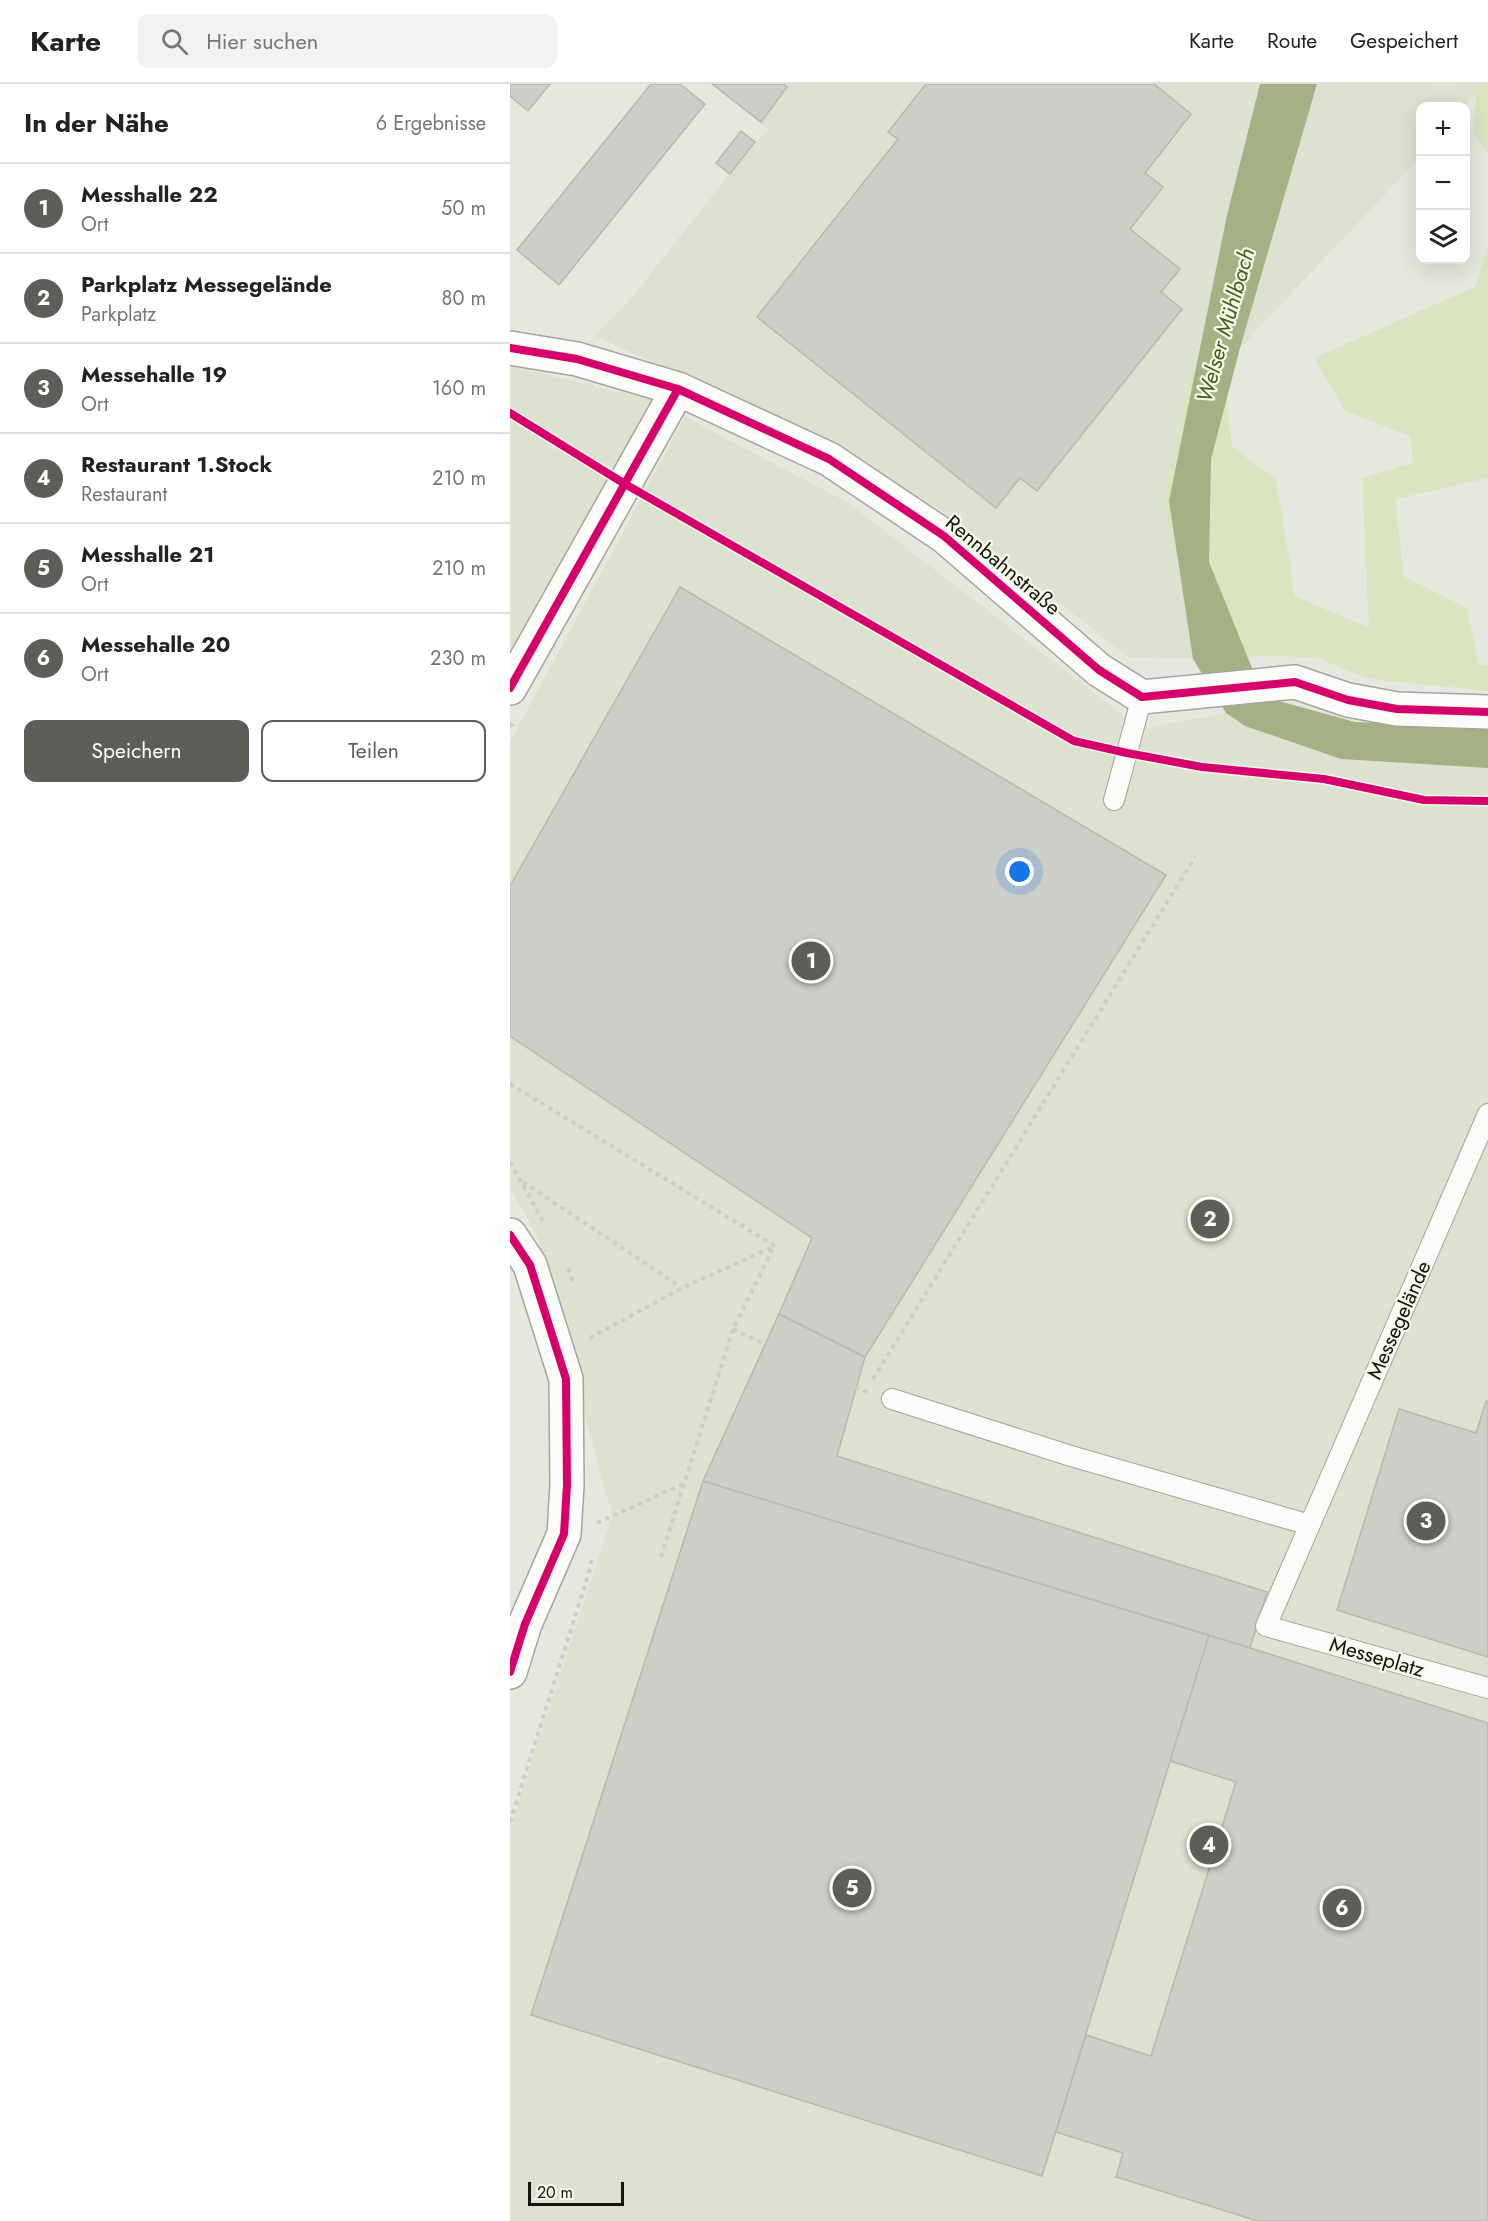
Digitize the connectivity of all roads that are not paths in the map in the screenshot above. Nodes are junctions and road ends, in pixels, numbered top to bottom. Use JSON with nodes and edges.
{"nodes":[{"id":1,"x":510,"y":348,"type":"edge"},
{"id":2,"x":678,"y":389,"type":"junction"},
{"id":3,"x":510,"y":688,"type":"edge"},
{"id":4,"x":1142,"y":697,"type":"junction"},
{"id":5,"x":1488,"y":712,"type":"edge"},
{"id":6,"x":1114,"y":800,"type":"dead end"},
{"id":7,"x":1488,"y":1114,"type":"edge"},
{"id":8,"x":510,"y":1235,"type":"edge"},
{"id":9,"x":892,"y":1399,"type":"road end"},
{"id":10,"x":1310,"y":1525,"type":"junction"},
{"id":11,"x":1266,"y":1626,"type":"joint"},
{"id":12,"x":510,"y":1672,"type":"edge"},
{"id":13,"x":1488,"y":1688,"type":"edge"}],
"edges":[{"from":1,"to":2,"type":"street","name":"Rennbahnstraße"},
{"from":2,"to":3,"type":"street"},
{"from":2,"to":4,"type":"street","name":"Rennbahnstraße"},
{"from":4,"to":5,"type":"street"},
{"from":4,"to":6,"type":"lane"},
{"from":7,"to":10,"type":"lane","name":"Messegelände"},
{"from":8,"to":12,"type":"street"},
{"from":9,"to":10,"type":"lane"},
{"from":10,"to":11,"type":"lane","name":"Messegelände"},
{"from":11,"to":13,"type":"lane","name":"Messeplatz"}]}
